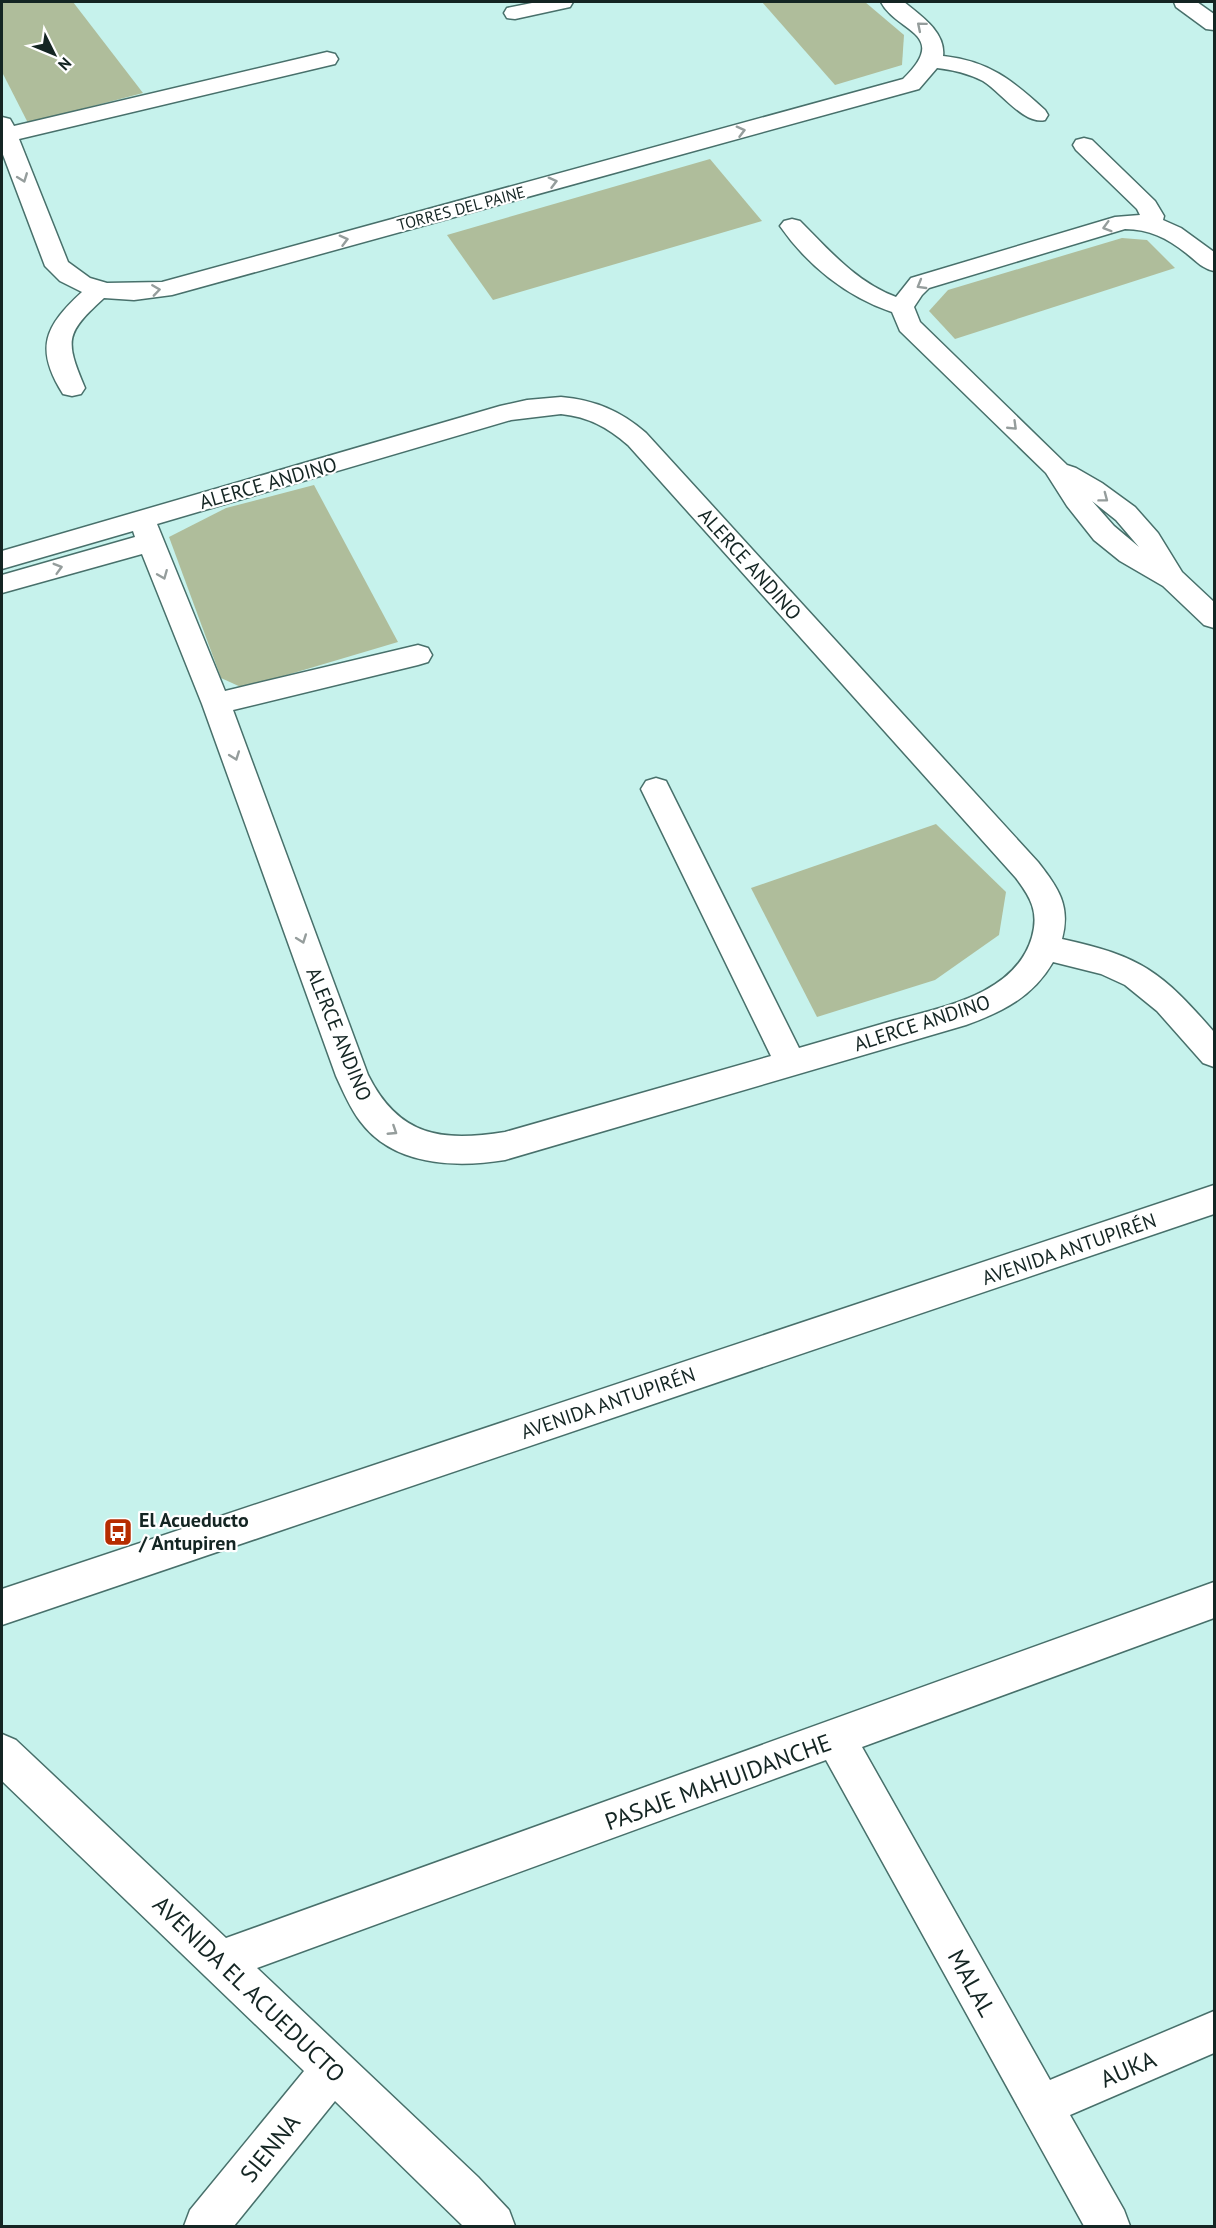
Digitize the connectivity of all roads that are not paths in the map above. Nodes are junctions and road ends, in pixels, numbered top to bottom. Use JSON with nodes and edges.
{"nodes":[{"id":1,"x":562,"y":2,"type":"edge"},
{"id":2,"x":891,"y":2,"type":"edge"},
{"id":3,"x":1184,"y":2,"type":"edge"},
{"id":4,"x":515,"y":13,"type":"dead end"},
{"id":5,"x":1215,"y":24,"type":"edge"},
{"id":6,"x":327,"y":59,"type":"dead end"},
{"id":7,"x":932,"y":61,"type":"junction"},
{"id":8,"x":1037,"y":115,"type":"dead end"},
{"id":9,"x":4,"y":130,"type":"edge"},
{"id":10,"x":1084,"y":145,"type":"dead end"},
{"id":11,"x":1150,"y":223,"type":"junction"},
{"id":12,"x":792,"y":226,"type":"dead end"},
{"id":13,"x":1215,"y":264,"type":"edge"},
{"id":14,"x":98,"y":290,"type":"junction"},
{"id":15,"x":902,"y":307,"type":"junction"},
{"id":16,"x":72,"y":388,"type":"dead end"},
{"id":17,"x":146,"y":531,"type":"junction"},
{"id":18,"x":2,"y":560,"type":"edge"},
{"id":19,"x":2,"y":584,"type":"edge"},
{"id":20,"x":1215,"y":618,"type":"edge"},
{"id":21,"x":418,"y":655,"type":"dead end"},
{"id":22,"x":216,"y":704,"type":"junction"},
{"id":23,"x":656,"y":789,"type":"dead end"},
{"id":24,"x":1044,"y":948,"type":"junction"},
{"id":25,"x":1215,"y":1054,"type":"edge"},
{"id":26,"x":791,"y":1064,"type":"junction"},
{"id":27,"x":1215,"y":1200,"type":"edge"},
{"id":28,"x":1215,"y":1600,"type":"edge"},
{"id":29,"x":2,"y":1607,"type":"edge"},
{"id":30,"x":836,"y":1739,"type":"junction"},
{"id":31,"x":2,"y":1754,"type":"edge"},
{"id":32,"x":220,"y":1961,"type":"junction"},
{"id":33,"x":1215,"y":2032,"type":"edge"},
{"id":34,"x":333,"y":2069,"type":"junction"},
{"id":35,"x":1041,"y":2105,"type":"junction"},
{"id":36,"x":206,"y":2226,"type":"edge"},
{"id":37,"x":493,"y":2226,"type":"edge"},
{"id":38,"x":1108,"y":2226,"type":"edge"}],
"edges":[{"from":1,"to":4,"type":"street"},
{"from":7,"to":2,"type":"street","one_way":true},
{"from":3,"to":5,"type":"street"},
{"from":6,"to":9,"type":"street"},
{"from":7,"to":8,"type":"street"},
{"from":14,"to":7,"type":"street","name":"TORRES DEL PAINE","one_way":true},
{"from":9,"to":14,"type":"street","name":"TORRES DEL PAINE","one_way":true},
{"from":10,"to":11,"type":"street"},
{"from":11,"to":13,"type":"street"},
{"from":11,"to":15,"type":"street","one_way":true},
{"from":12,"to":15,"type":"street"},
{"from":14,"to":16,"type":"street"},
{"from":15,"to":20,"type":"street","one_way":true},
{"from":17,"to":18,"type":"street","name":"ALERCE ANDINO"},
{"from":19,"to":17,"type":"street","name":"ALERCE ANDINO","one_way":true},
{"from":17,"to":22,"type":"street","name":"ALERCE ANDINO","one_way":true},
{"from":17,"to":24,"type":"street","name":"ALERCE ANDINO"},
{"from":21,"to":22,"type":"street"},
{"from":22,"to":26,"type":"street","name":"ALERCE ANDINO","one_way":true},
{"from":23,"to":26,"type":"street"},
{"from":24,"to":25,"type":"street"},
{"from":24,"to":26,"type":"street","name":"ALERCE ANDINO"},
{"from":27,"to":29,"type":"street","name":"AVENIDA ANTUPIRÉN"},
{"from":28,"to":30,"type":"street","name":"PASAJE MAHUIDANCHE"},
{"from":30,"to":32,"type":"street","name":"PASAJE MAHUIDANCHE"},
{"from":30,"to":35,"type":"street","name":"MALAL"},
{"from":31,"to":32,"type":"street","name":"AVENIDA EL ACUEDUCTO"},
{"from":32,"to":34,"type":"street","name":"AVENIDA EL ACUEDUCTO"},
{"from":33,"to":35,"type":"street","name":"AUKA"},
{"from":34,"to":36,"type":"street","name":"SIENNA"},
{"from":34,"to":37,"type":"street","name":"AVENIDA EL ACUEDUCTO"},
{"from":35,"to":38,"type":"street","name":"MALAL"}]}
